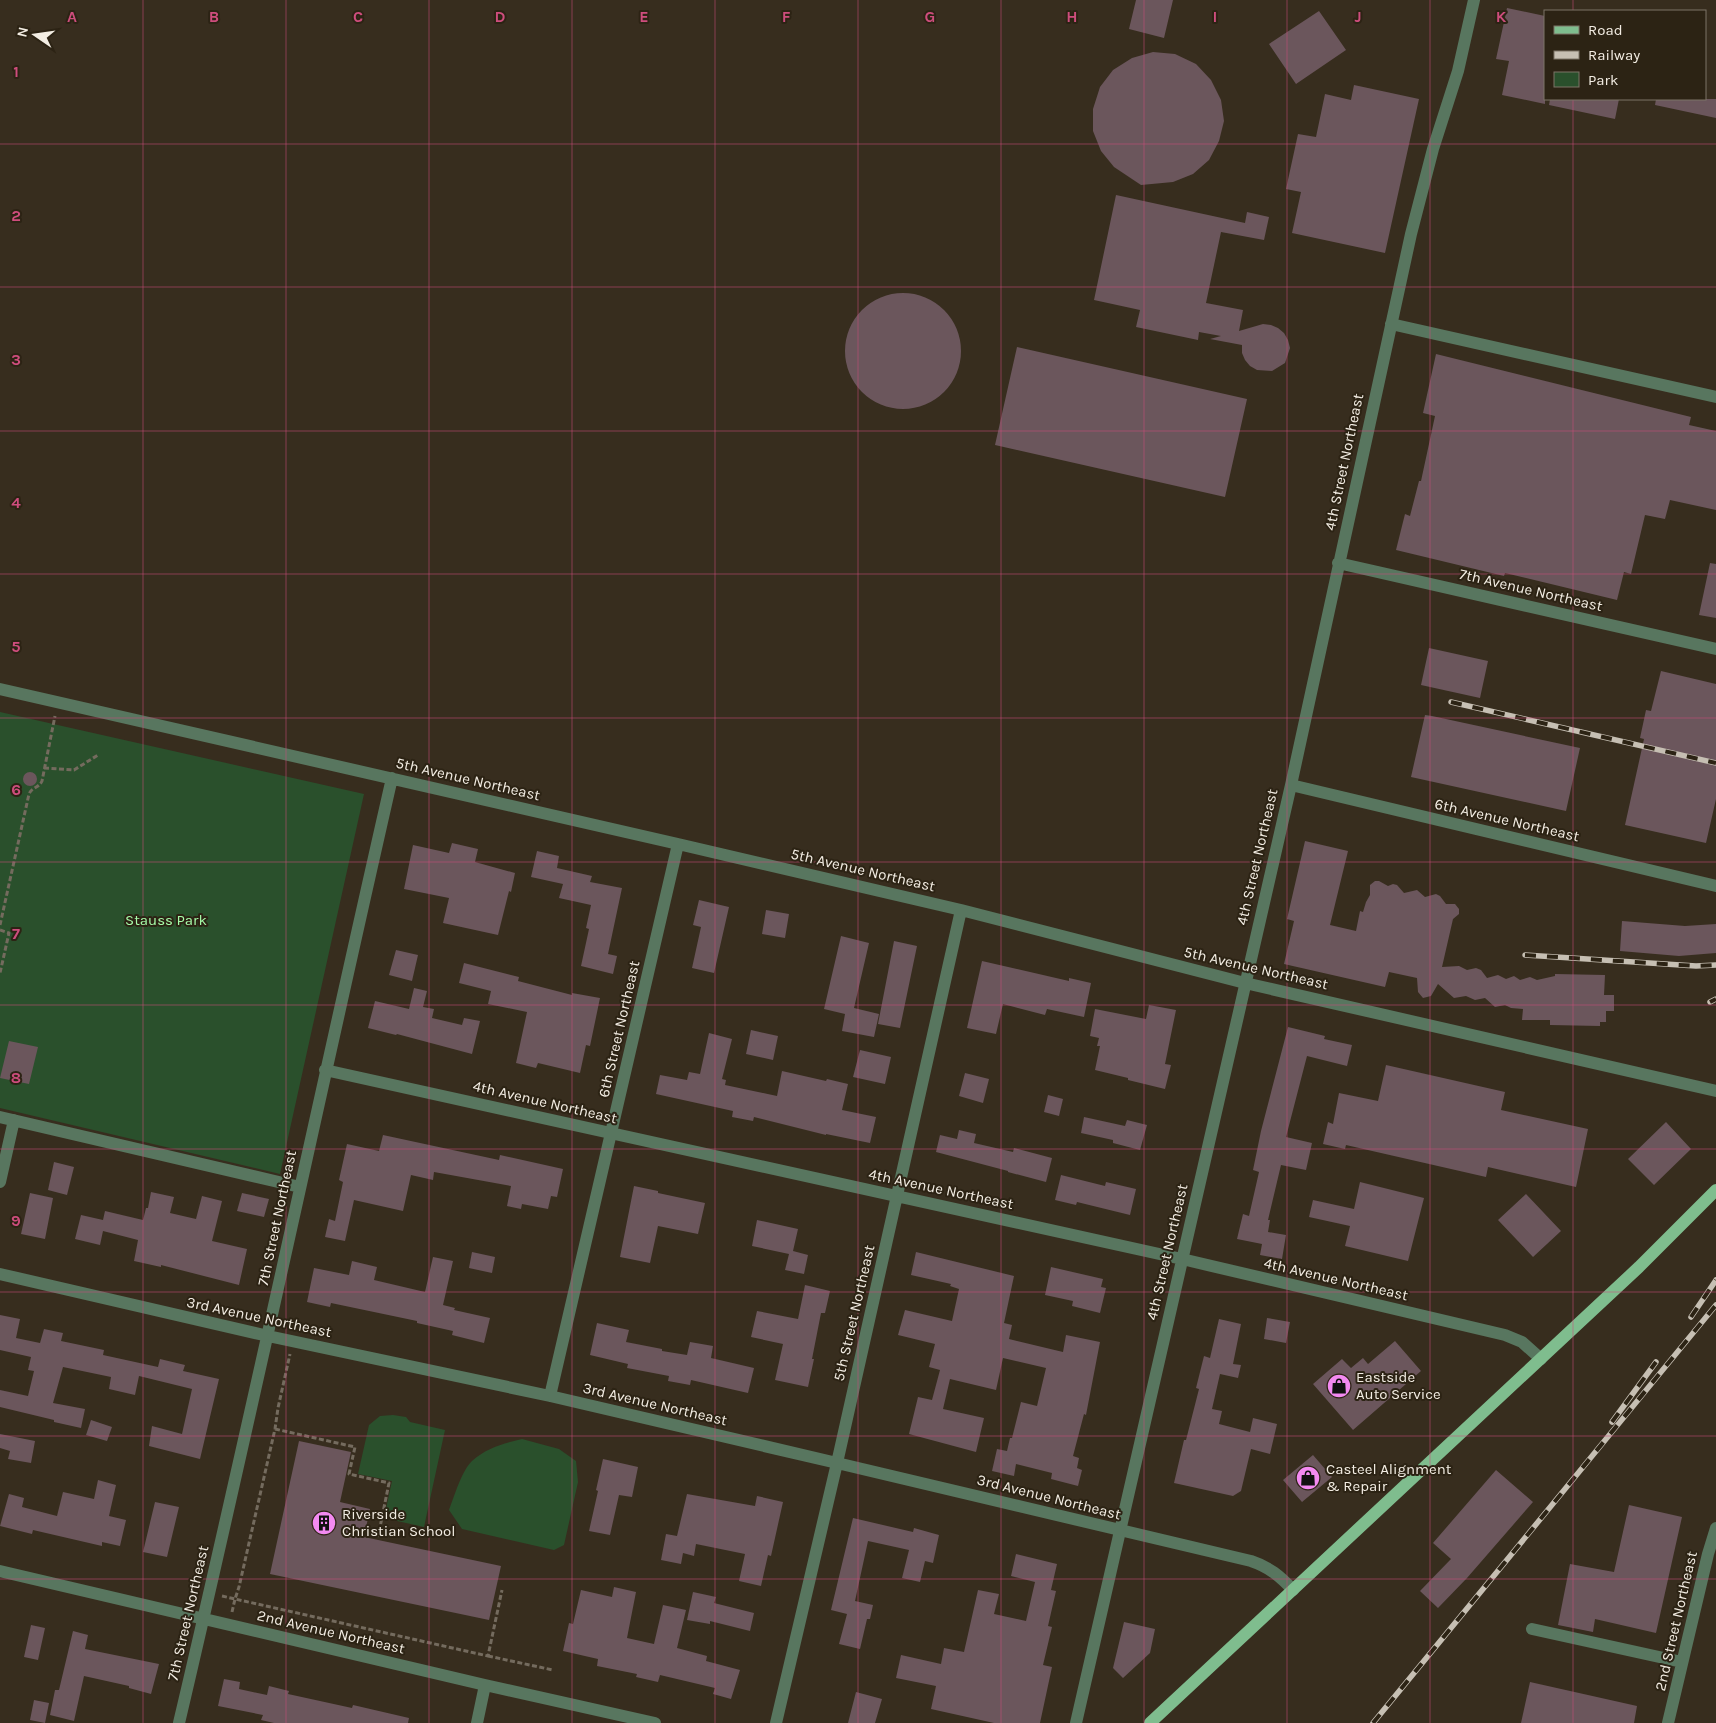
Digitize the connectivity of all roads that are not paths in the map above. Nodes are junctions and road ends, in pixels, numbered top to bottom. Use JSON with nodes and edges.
{"nodes":[{"id":1,"x":1474,"y":0,"type":"edge"},
{"id":2,"x":1391,"y":324,"type":"junction"},
{"id":3,"x":1716,"y":397,"type":"edge"},
{"id":4,"x":1338,"y":563,"type":"junction"},
{"id":5,"x":1716,"y":649,"type":"edge"},
{"id":6,"x":0,"y":689,"type":"edge"},
{"id":7,"x":392,"y":778,"type":"junction"},
{"id":8,"x":1290,"y":785,"type":"junction"},
{"id":9,"x":678,"y":844,"type":"junction"},
{"id":10,"x":1716,"y":886,"type":"edge"},
{"id":11,"x":960,"y":910,"type":"junction"},
{"id":12,"x":1245,"y":983,"type":"junction"},
{"id":13,"x":325,"y":1070,"type":"junction"},
{"id":14,"x":1716,"y":1091,"type":"edge"},
{"id":15,"x":0,"y":1117,"type":"edge"},
{"id":16,"x":14,"y":1120,"type":"junction"},
{"id":17,"x":611,"y":1134,"type":"junction"},
{"id":18,"x":0,"y":1182,"type":"edge"},
{"id":19,"x":300,"y":1187,"type":"junction"},
{"id":20,"x":1716,"y":1190,"type":"edge"},
{"id":21,"x":897,"y":1196,"type":"junction"},
{"id":22,"x":1182,"y":1259,"type":"junction"},
{"id":23,"x":0,"y":1274,"type":"edge"},
{"id":24,"x":268,"y":1336,"type":"junction"},
{"id":25,"x":1540,"y":1359,"type":"junction"},
{"id":26,"x":550,"y":1396,"type":"junction"},
{"id":27,"x":837,"y":1463,"type":"junction"},
{"id":28,"x":1716,"y":1528,"type":"edge"},
{"id":29,"x":1120,"y":1531,"type":"junction"},
{"id":30,"x":0,"y":1571,"type":"edge"},
{"id":31,"x":1292,"y":1590,"type":"junction"},
{"id":32,"x":204,"y":1619,"type":"junction"},
{"id":33,"x":1532,"y":1629,"type":"dead end"},
{"id":34,"x":1682,"y":1662,"type":"junction"},
{"id":35,"x":486,"y":1685,"type":"junction"},
{"id":36,"x":179,"y":1723,"type":"edge"},
{"id":37,"x":477,"y":1723,"type":"edge"},
{"id":38,"x":655,"y":1723,"type":"edge"},
{"id":39,"x":776,"y":1723,"type":"edge"},
{"id":40,"x":1076,"y":1723,"type":"edge"},
{"id":41,"x":1150,"y":1723,"type":"edge"},
{"id":42,"x":1668,"y":1723,"type":"edge"}],
"edges":[{"from":1,"to":2,"type":"street","name":"4th Street Northeast"},
{"from":2,"to":3,"type":"street"},
{"from":2,"to":4,"type":"street","name":"4th Street Northeast"},
{"from":4,"to":5,"type":"street","name":"7th Avenue Northeast"},
{"from":4,"to":8,"type":"street","name":"4th Street Northeast"},
{"from":6,"to":7,"type":"street","name":"5th Avenue Northeast"},
{"from":7,"to":9,"type":"street","name":"5th Avenue Northeast"},
{"from":7,"to":13,"type":"street","name":"7th Street Northeast"},
{"from":8,"to":10,"type":"street","name":"6th Avenue Northeast"},
{"from":8,"to":12,"type":"street","name":"4th Street Northeast"},
{"from":9,"to":11,"type":"street","name":"5th Avenue Northeast"},
{"from":9,"to":17,"type":"street","name":"6th Street Northeast"},
{"from":11,"to":12,"type":"street","name":"5th Avenue Northeast"},
{"from":11,"to":21,"type":"street","name":"5th Street Northeast"},
{"from":12,"to":14,"type":"street","name":"5th Avenue Northeast"},
{"from":12,"to":22,"type":"street","name":"4th Street Northeast"},
{"from":13,"to":17,"type":"street","name":"4th Avenue Northeast"},
{"from":13,"to":19,"type":"street","name":"7th Street Northeast"},
{"from":15,"to":16,"type":"street"},
{"from":16,"to":18,"type":"street"},
{"from":16,"to":19,"type":"street"},
{"from":17,"to":21,"type":"street","name":"4th Avenue Northeast"},
{"from":17,"to":26,"type":"street","name":"6th Street Northeast"},
{"from":19,"to":24,"type":"street","name":"7th Street Northeast"},
{"from":20,"to":25,"type":"main road"},
{"from":21,"to":22,"type":"street","name":"4th Avenue Northeast"},
{"from":21,"to":27,"type":"street","name":"5th Street Northeast"},
{"from":22,"to":25,"type":"street","name":"4th Avenue Northeast"},
{"from":22,"to":29,"type":"street","name":"4th Street Northeast"},
{"from":23,"to":24,"type":"street","name":"3rd Avenue Northeast"},
{"from":24,"to":26,"type":"street","name":"3rd Avenue Northeast"},
{"from":24,"to":32,"type":"street","name":"7th Street Northeast"},
{"from":25,"to":31,"type":"main road"},
{"from":26,"to":27,"type":"street","name":"3rd Avenue Northeast"},
{"from":27,"to":29,"type":"street","name":"3rd Avenue Northeast"},
{"from":27,"to":39,"type":"street","name":"5th Street Northeast"},
{"from":28,"to":34,"type":"street","name":"2nd Street Northeast"},
{"from":29,"to":31,"type":"street","name":"3rd Avenue Northeast"},
{"from":29,"to":40,"type":"street","name":"4th Street Northeast"},
{"from":30,"to":32,"type":"street","name":"2nd Avenue Northeast"},
{"from":31,"to":41,"type":"main road"},
{"from":32,"to":35,"type":"street","name":"2nd Avenue Northeast"},
{"from":32,"to":36,"type":"street","name":"7th Street Northeast"},
{"from":33,"to":34,"type":"street"},
{"from":34,"to":42,"type":"street","name":"2nd Street Northeast"},
{"from":35,"to":37,"type":"street"},
{"from":35,"to":38,"type":"street","name":"2nd Avenue Northeast"}]}
